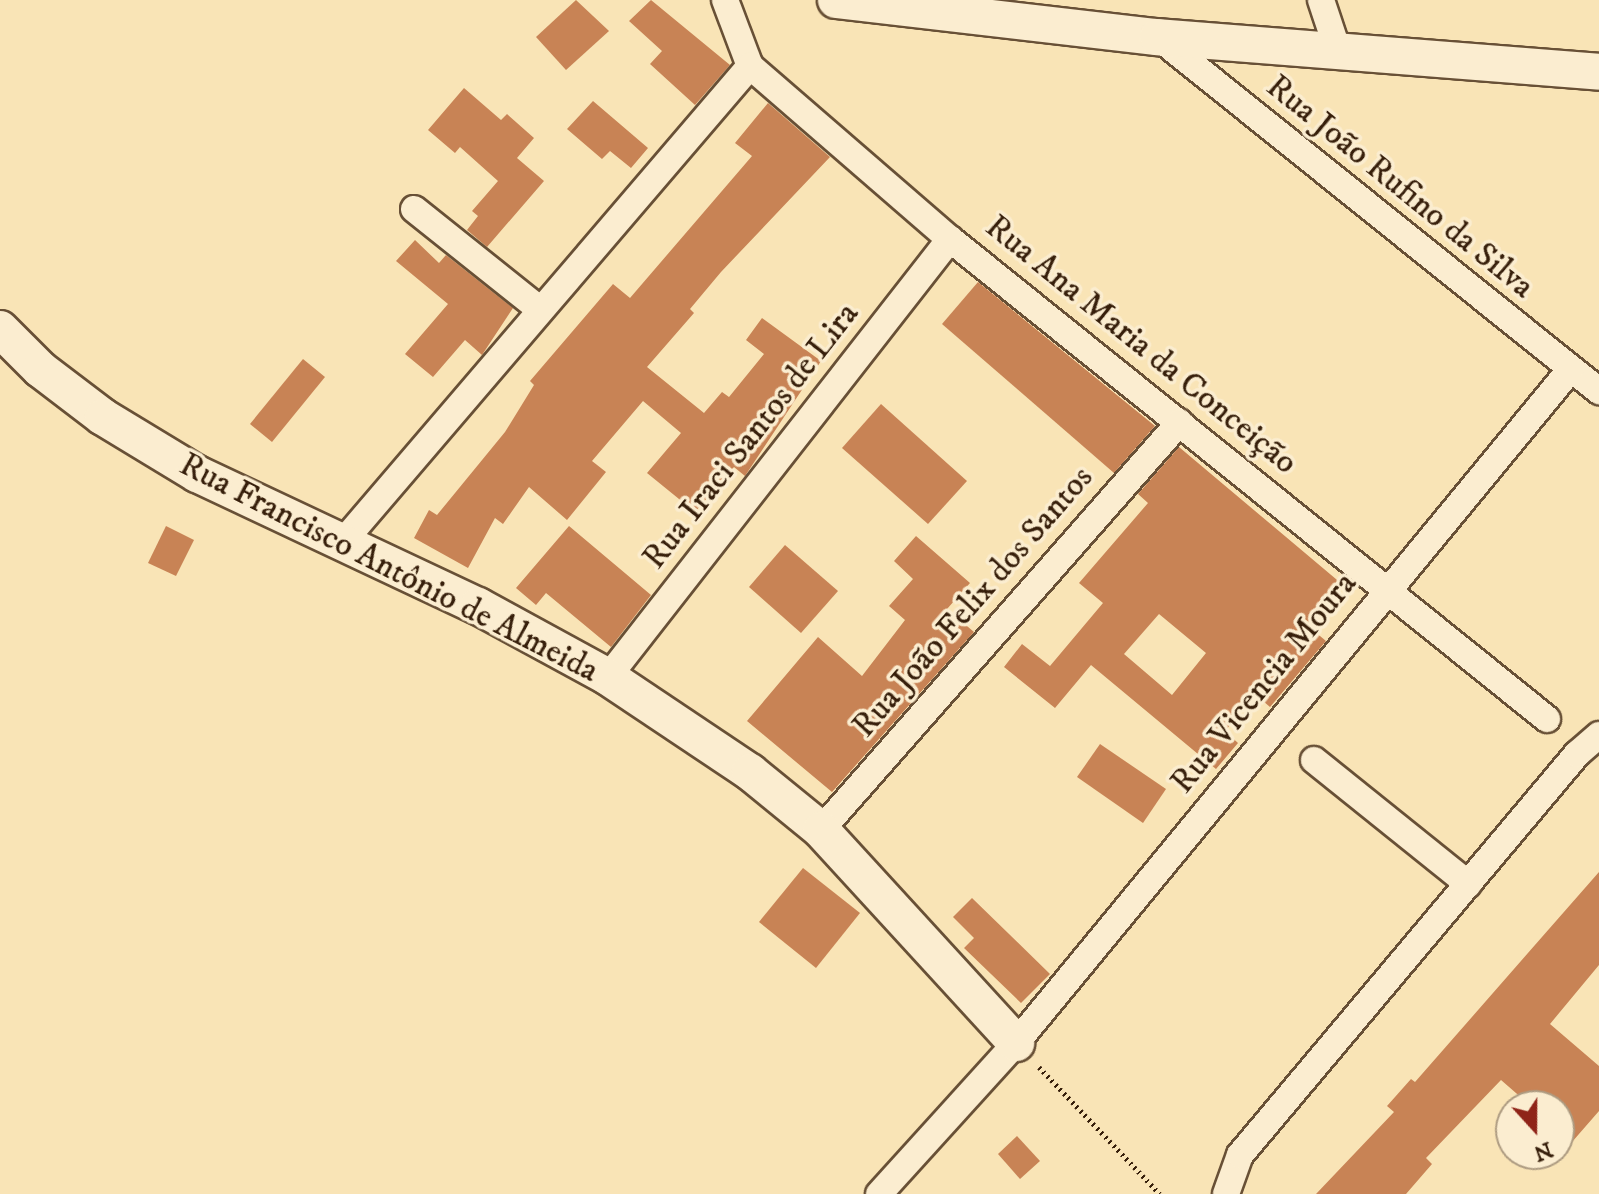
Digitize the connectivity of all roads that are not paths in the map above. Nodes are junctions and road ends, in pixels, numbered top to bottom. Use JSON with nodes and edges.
{"nodes":[{"id":1,"x":725,"y":0,"type":"edge"},
{"id":2,"x":836,"y":0,"type":"edge"},
{"id":3,"x":1321,"y":0,"type":"edge"},
{"id":4,"x":1018,"y":11,"type":"edge"},
{"id":5,"x":1158,"y":37,"type":"junction"},
{"id":6,"x":1338,"y":51,"type":"junction"},
{"id":7,"x":750,"y":66,"type":"junction"},
{"id":8,"x":1599,"y":72,"type":"edge"},
{"id":9,"x":414,"y":209,"type":"dead end"},
{"id":10,"x":950,"y":239,"type":"junction"},
{"id":11,"x":538,"y":308,"type":"junction"},
{"id":12,"x":0,"y":329,"type":"edge"},
{"id":13,"x":1570,"y":370,"type":"junction"},
{"id":14,"x":1599,"y":391,"type":"edge"},
{"id":15,"x":1180,"y":422,"type":"junction"},
{"id":16,"x":342,"y":543,"type":"junction"},
{"id":17,"x":1388,"y":588,"type":"junction"},
{"id":18,"x":608,"y":677,"type":"junction"},
{"id":19,"x":1547,"y":719,"type":"dead end"},
{"id":20,"x":1599,"y":735,"type":"edge"},
{"id":21,"x":1314,"y":760,"type":"dead end"},
{"id":22,"x":821,"y":830,"type":"junction"},
{"id":23,"x":1468,"y":884,"type":"junction"},
{"id":24,"x":1016,"y":1043,"type":"junction"},
{"id":25,"x":879,"y":1194,"type":"edge"},
{"id":26,"x":1226,"y":1194,"type":"edge"}],
"edges":[{"from":1,"to":7,"type":"street","name":"Rua Ana Maria da Conceição"},
{"from":2,"to":4,"type":"street"},
{"from":3,"to":6,"type":"street"},
{"from":4,"to":5,"type":"street"},
{"from":5,"to":6,"type":"street"},
{"from":5,"to":13,"type":"street","name":"Rua João Rufino da Silva"},
{"from":6,"to":8,"type":"street"},
{"from":7,"to":10,"type":"street","name":"Rua Ana Maria da Conceição"},
{"from":7,"to":11,"type":"street"},
{"from":9,"to":11,"type":"street"},
{"from":10,"to":15,"type":"street","name":"Rua Ana Maria da Conceição"},
{"from":10,"to":18,"type":"street","name":"Rua Iraci Santos de Lira"},
{"from":11,"to":16,"type":"street"},
{"from":12,"to":16,"type":"street","name":"Rua Francisco Antônio de Almeida"},
{"from":13,"to":14,"type":"street","name":"Rua João Rufino da Silva"},
{"from":13,"to":17,"type":"street","name":"Rua Vicencia Moura"},
{"from":15,"to":17,"type":"street","name":"Rua Ana Maria da Conceição"},
{"from":15,"to":22,"type":"street","name":"Rua João Felix dos Santos"},
{"from":16,"to":18,"type":"street","name":"Rua Francisco Antônio de Almeida"},
{"from":17,"to":19,"type":"street","name":"Rua Ana Maria da Conceição"},
{"from":17,"to":24,"type":"street","name":"Rua Vicencia Moura"},
{"from":18,"to":22,"type":"street","name":"Rua Francisco Antônio de Almeida"},
{"from":20,"to":23,"type":"street"},
{"from":21,"to":23,"type":"street"},
{"from":22,"to":24,"type":"street","name":"Rua Francisco Antônio de Almeida"},
{"from":23,"to":26,"type":"street"},
{"from":24,"to":25,"type":"street","name":"Rua Vicencia Moura"}]}
